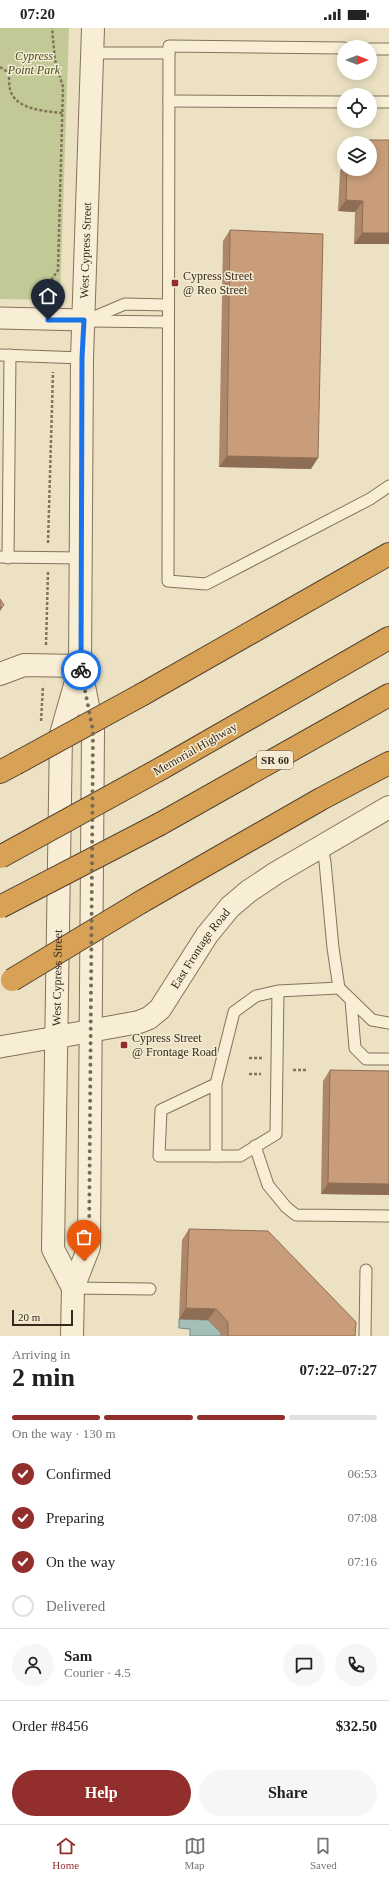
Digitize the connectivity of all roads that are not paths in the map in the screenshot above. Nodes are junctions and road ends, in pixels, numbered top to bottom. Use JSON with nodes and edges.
{"nodes":[{"id":1,"x":93,"y":28,"type":"edge"},
{"id":2,"x":337,"y":48,"type":"edge"},
{"id":3,"x":377,"y":49,"type":"edge"},
{"id":4,"x":389,"y":49,"type":"edge"},
{"id":5,"x":93,"y":53,"type":"junction"},
{"id":6,"x":168,"y":53,"type":"junction"},
{"id":7,"x":168,"y":101,"type":"junction"},
{"id":8,"x":337,"y":102,"type":"edge"},
{"id":9,"x":377,"y":102,"type":"edge"},
{"id":10,"x":389,"y":102,"type":"edge"},
{"id":11,"x":168,"y":305,"type":"junction"},
{"id":12,"x":0,"y":318,"type":"edge"},
{"id":13,"x":85,"y":320,"type":"junction"},
{"id":14,"x":168,"y":322,"type":"junction"},
{"id":15,"x":5,"y":355,"type":"edge"},
{"id":16,"x":82,"y":358,"type":"junction"},
{"id":17,"x":389,"y":486,"type":"edge"},
{"id":18,"x":389,"y":554,"type":"edge"},
{"id":19,"x":4,"y":558,"type":"edge"},
{"id":20,"x":81,"y":558,"type":"junction"},
{"id":21,"x":389,"y":638,"type":"edge"},
{"id":22,"x":80,"y":666,"type":"junction"},
{"id":23,"x":0,"y":674,"type":"edge"},
{"id":24,"x":389,"y":695,"type":"edge"},
{"id":25,"x":389,"y":763,"type":"edge"},
{"id":26,"x":8,"y":768,"type":"edge"},
{"id":27,"x":389,"y":807,"type":"edge"},
{"id":28,"x":322,"y":847,"type":"junction"},
{"id":29,"x":0,"y":857,"type":"edge"},
{"id":30,"x":0,"y":907,"type":"edge"},
{"id":31,"x":6,"y":984,"type":"edge"},
{"id":32,"x":339,"y":988,"type":"junction"},
{"id":33,"x":278,"y":991,"type":"junction"},
{"id":34,"x":351,"y":1000,"type":"junction"},
{"id":35,"x":389,"y":1023,"type":"edge"},
{"id":36,"x":90,"y":1030,"type":"junction"},
{"id":37,"x":57,"y":1037,"type":"junction"},
{"id":38,"x":0,"y":1047,"type":"edge"},
{"id":39,"x":389,"y":1058,"type":"edge"},
{"id":40,"x":216,"y":1084,"type":"junction"},
{"id":41,"x":255,"y":1146,"type":"junction"},
{"id":42,"x":216,"y":1156,"type":"junction"},
{"id":43,"x":389,"y":1216,"type":"edge"},
{"id":44,"x":366,"y":1270,"type":"dead end"},
{"id":45,"x":72,"y":1288,"type":"junction"},
{"id":46,"x":150,"y":1289,"type":"dead end"},
{"id":47,"x":72,"y":1336,"type":"edge"},
{"id":48,"x":366,"y":1336,"type":"edge"}],
"edges":[{"from":1,"to":5,"type":"street","name":"West Cypress Street"},
{"from":2,"to":6,"type":"lane"},
{"from":3,"to":4,"type":"lane"},
{"from":5,"to":6,"type":"lane"},
{"from":5,"to":13,"type":"street","name":"West Cypress Street"},
{"from":6,"to":7,"type":"lane"},
{"from":7,"to":8,"type":"lane"},
{"from":7,"to":11,"type":"lane"},
{"from":9,"to":10,"type":"lane"},
{"from":11,"to":13,"type":"lane"},
{"from":11,"to":14,"type":"lane"},
{"from":12,"to":13,"type":"street"},
{"from":13,"to":14,"type":"lane"},
{"from":13,"to":16,"type":"street","name":"West Cypress Street"},
{"from":14,"to":17,"type":"lane"},
{"from":15,"to":16,"type":"lane"},
{"from":15,"to":19,"type":"lane"},
{"from":16,"to":20,"type":"street","name":"West Cypress Street"},
{"from":18,"to":26,"type":"highway","bridge":true},
{"from":19,"to":20,"type":"lane"},
{"from":20,"to":22,"type":"street","name":"West Cypress Street"},
{"from":21,"to":29,"type":"highway","name":"Memorial Highway","bridge":true},
{"from":22,"to":23,"type":"street"},
{"from":22,"to":36,"type":"street","name":"West Cypress Street"},
{"from":22,"to":37,"type":"street","name":"West Cypress Street"},
{"from":24,"to":30,"type":"highway","number":"SR 60","bridge":true},
{"from":25,"to":31,"type":"highway","bridge":true},
{"from":27,"to":28,"type":"street","name":"East Frontage Road"},
{"from":28,"to":32,"type":"lane"},
{"from":28,"to":36,"type":"street","name":"East Frontage Road"},
{"from":32,"to":33,"type":"lane"},
{"from":32,"to":34,"type":"lane"},
{"from":33,"to":40,"type":"lane"},
{"from":33,"to":41,"type":"lane"},
{"from":34,"to":35,"type":"lane"},
{"from":34,"to":39,"type":"lane"},
{"from":36,"to":37,"type":"street","name":"East Frontage Road"},
{"from":36,"to":45,"type":"street","name":"West Cypress Street"},
{"from":37,"to":38,"type":"street","name":"East Frontage Road"},
{"from":37,"to":45,"type":"street","name":"West Cypress Street"},
{"from":40,"to":42,"type":"lane"},
{"from":40,"to":42,"type":"lane"},
{"from":41,"to":42,"type":"lane"},
{"from":41,"to":43,"type":"lane"},
{"from":44,"to":48,"type":"lane"},
{"from":45,"to":46,"type":"lane"},
{"from":45,"to":47,"type":"street","name":"West Cypress Street"}]}
